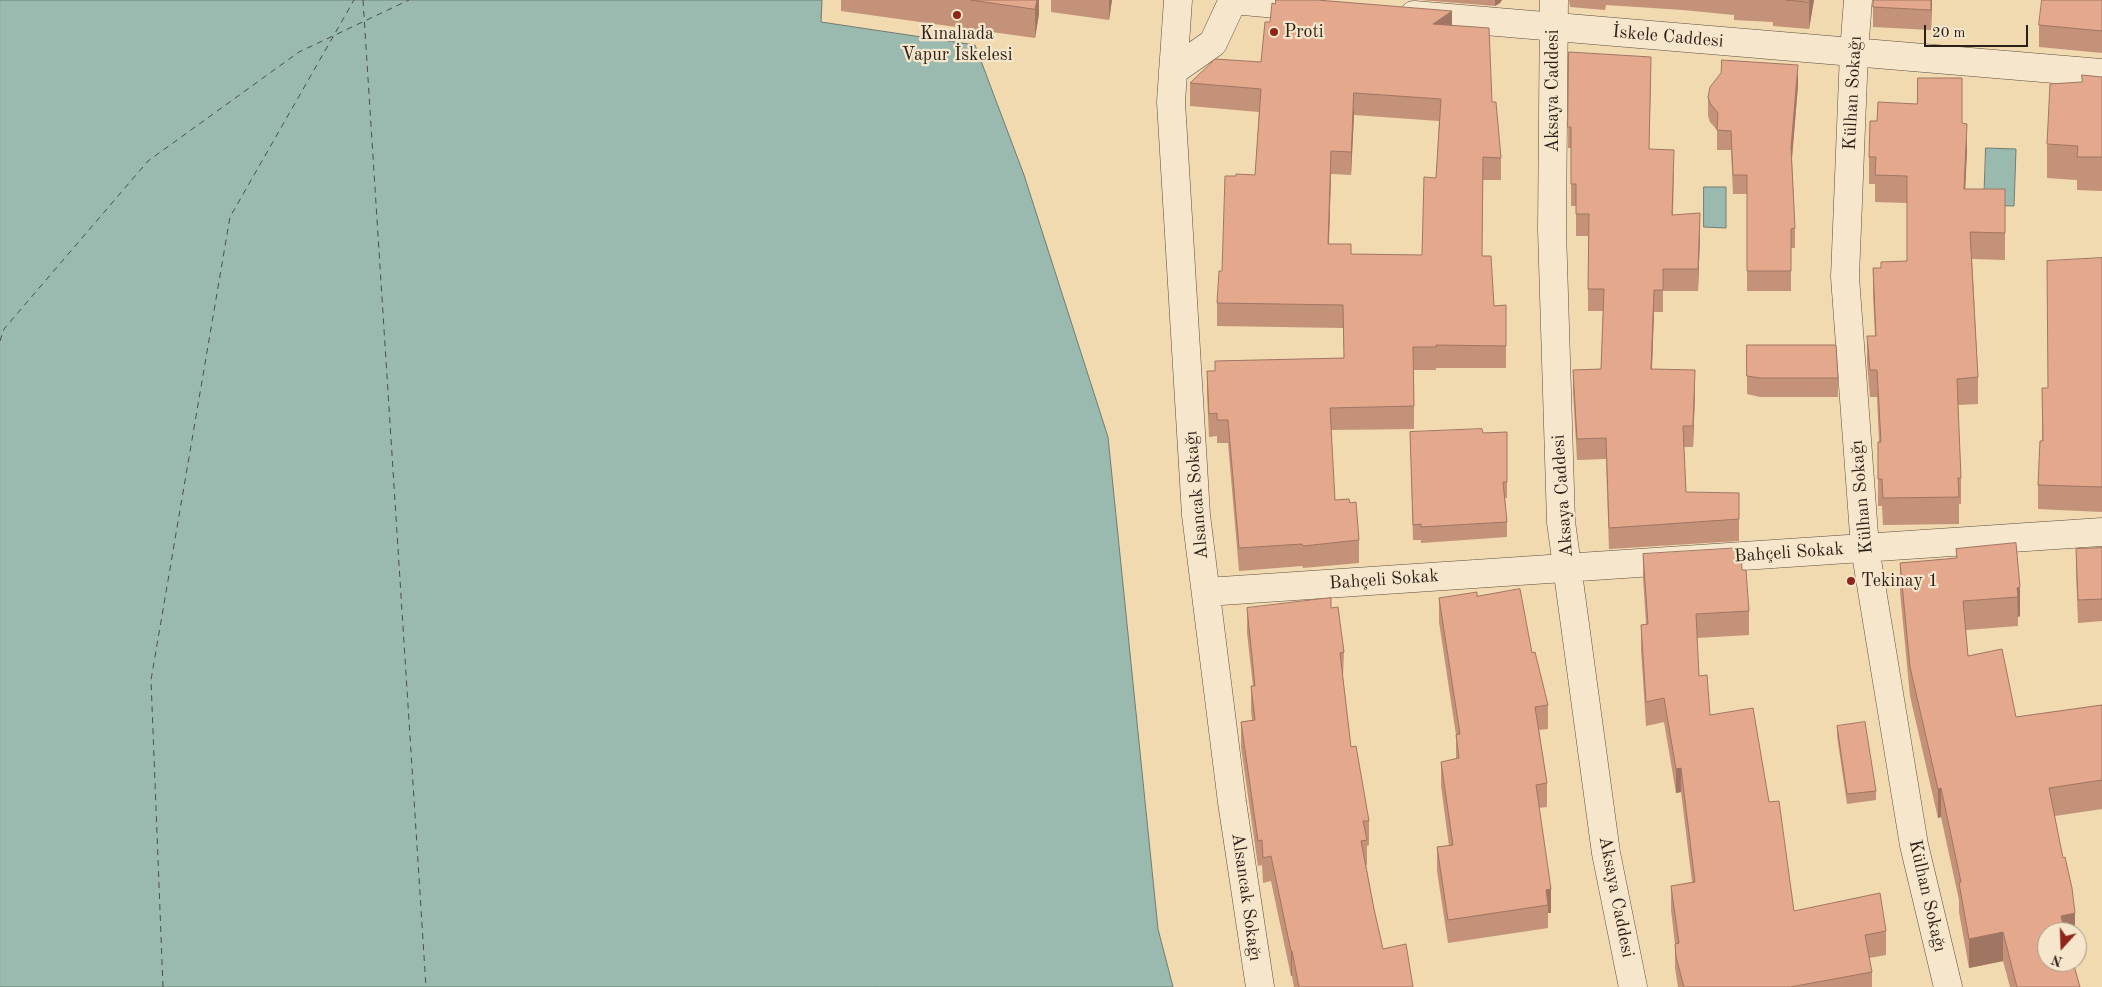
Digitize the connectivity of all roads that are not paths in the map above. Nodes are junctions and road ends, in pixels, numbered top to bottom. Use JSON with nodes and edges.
{"nodes":[{"id":1,"x":1178,"y":0,"type":"edge"},
{"id":2,"x":1233,"y":0,"type":"edge"},
{"id":3,"x":1554,"y":0,"type":"edge"},
{"id":4,"x":1858,"y":0,"type":"edge"},
{"id":5,"x":1330,"y":8,"type":"edge"},
{"id":6,"x":1388,"y":13,"type":"edge"},
{"id":7,"x":1554,"y":27,"type":"junction"},
{"id":8,"x":1854,"y":52,"type":"junction"},
{"id":9,"x":1173,"y":70,"type":"junction"},
{"id":10,"x":2102,"y":73,"type":"edge"},
{"id":11,"x":2102,"y":532,"type":"edge"},
{"id":12,"x":1866,"y":548,"type":"junction"},
{"id":13,"x":1567,"y":568,"type":"junction"},
{"id":14,"x":1206,"y":592,"type":"junction"},
{"id":15,"x":1260,"y":987,"type":"edge"},
{"id":16,"x":1633,"y":987,"type":"edge"},
{"id":17,"x":1948,"y":987,"type":"edge"}],
"edges":[{"from":1,"to":9,"type":"street","name":"Alsancak Sokağı"},
{"from":2,"to":5,"type":"street"},
{"from":2,"to":9,"type":"street"},
{"from":3,"to":7,"type":"street","name":"Aksaya Caddesi"},
{"from":4,"to":8,"type":"street","name":"Külhan Sokağı"},
{"from":6,"to":7,"type":"street","name":"İskele Caddesi"},
{"from":7,"to":8,"type":"street","name":"İskele Caddesi"},
{"from":7,"to":13,"type":"street","name":"Aksaya Caddesi"},
{"from":8,"to":10,"type":"street","name":"İskele Caddesi"},
{"from":8,"to":12,"type":"street","name":"Külhan Sokağı"},
{"from":9,"to":14,"type":"street","name":"Alsancak Sokağı"},
{"from":11,"to":12,"type":"street","name":"Bahçeli Sokak"},
{"from":12,"to":13,"type":"street","name":"Bahçeli Sokak"},
{"from":12,"to":17,"type":"street","name":"Külhan Sokağı"},
{"from":13,"to":14,"type":"street","name":"Bahçeli Sokak"},
{"from":13,"to":16,"type":"street","name":"Aksaya Caddesi"},
{"from":14,"to":15,"type":"street","name":"Alsancak Sokağı"}]}
